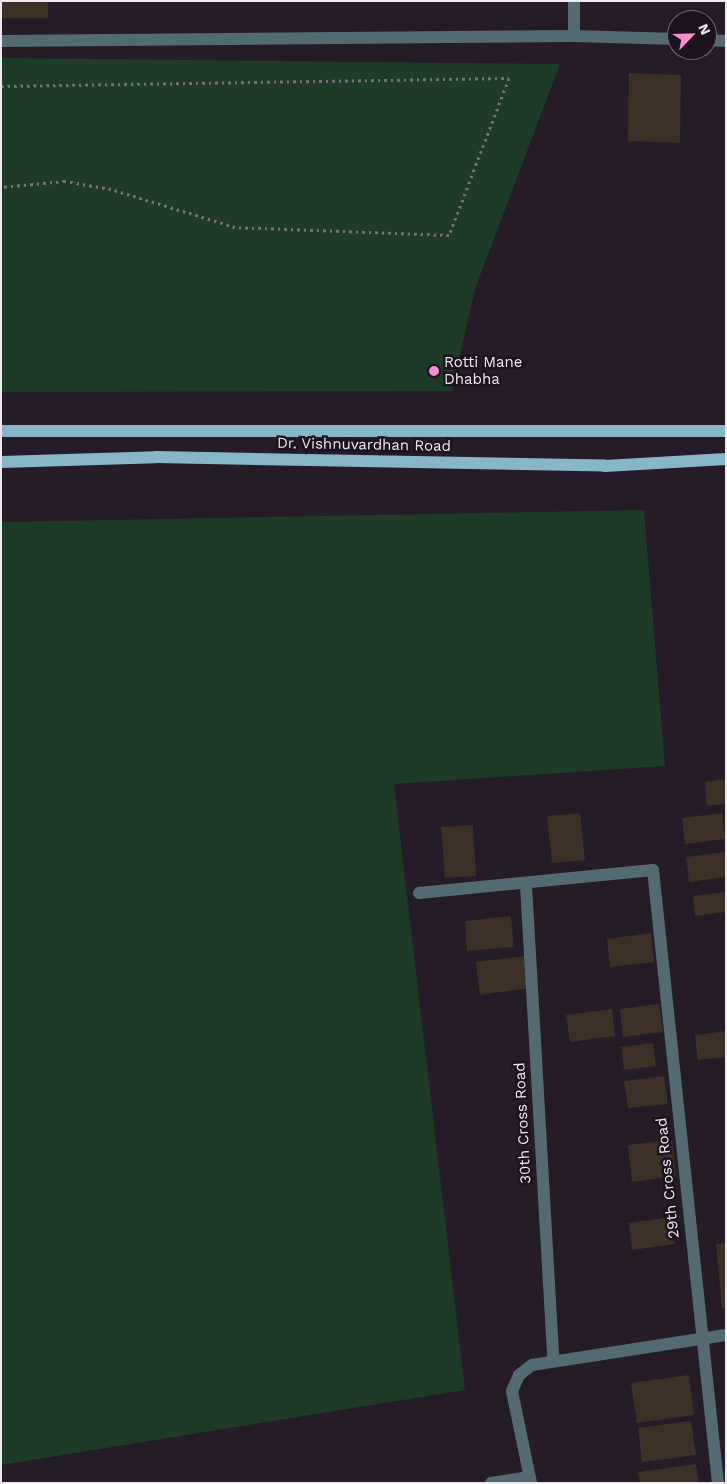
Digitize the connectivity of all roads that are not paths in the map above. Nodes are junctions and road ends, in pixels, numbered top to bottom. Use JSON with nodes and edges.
{"nodes":[{"id":1,"x":574,"y":1,"type":"edge"},
{"id":2,"x":574,"y":36,"type":"junction"},
{"id":3,"x":667,"y":40,"type":"edge"},
{"id":4,"x":1,"y":41,"type":"edge"},
{"id":5,"x":726,"y":430,"type":"edge"},
{"id":6,"x":1,"y":432,"type":"edge"},
{"id":7,"x":726,"y":459,"type":"edge"},
{"id":8,"x":1,"y":462,"type":"edge"},
{"id":9,"x":526,"y":885,"type":"junction"},
{"id":10,"x":419,"y":894,"type":"dead end"},
{"id":11,"x":726,"y":1335,"type":"edge"},
{"id":12,"x":701,"y":1341,"type":"junction"},
{"id":13,"x":553,"y":1360,"type":"junction"},
{"id":14,"x":720,"y":1476,"type":"edge"},
{"id":15,"x":531,"y":1480,"type":"edge"},
{"id":16,"x":491,"y":1483,"type":"edge"}],
"edges":[{"from":1,"to":2,"type":"street"},
{"from":2,"to":3,"type":"street"},
{"from":2,"to":4,"type":"street"},
{"from":5,"to":6,"type":"main road","name":"Dr. Vishnuvardhan Road"},
{"from":7,"to":8,"type":"main road","name":"Dr. Vishnuvardhan Road"},
{"from":9,"to":10,"type":"street"},
{"from":9,"to":12,"type":"street","name":"29th Cross Road"},
{"from":9,"to":13,"type":"street","name":"30th Cross Road"},
{"from":11,"to":12,"type":"street"},
{"from":12,"to":13,"type":"street"},
{"from":12,"to":14,"type":"street","name":"29th Cross Road"},
{"from":13,"to":15,"type":"street"},
{"from":15,"to":16,"type":"street"}]}
